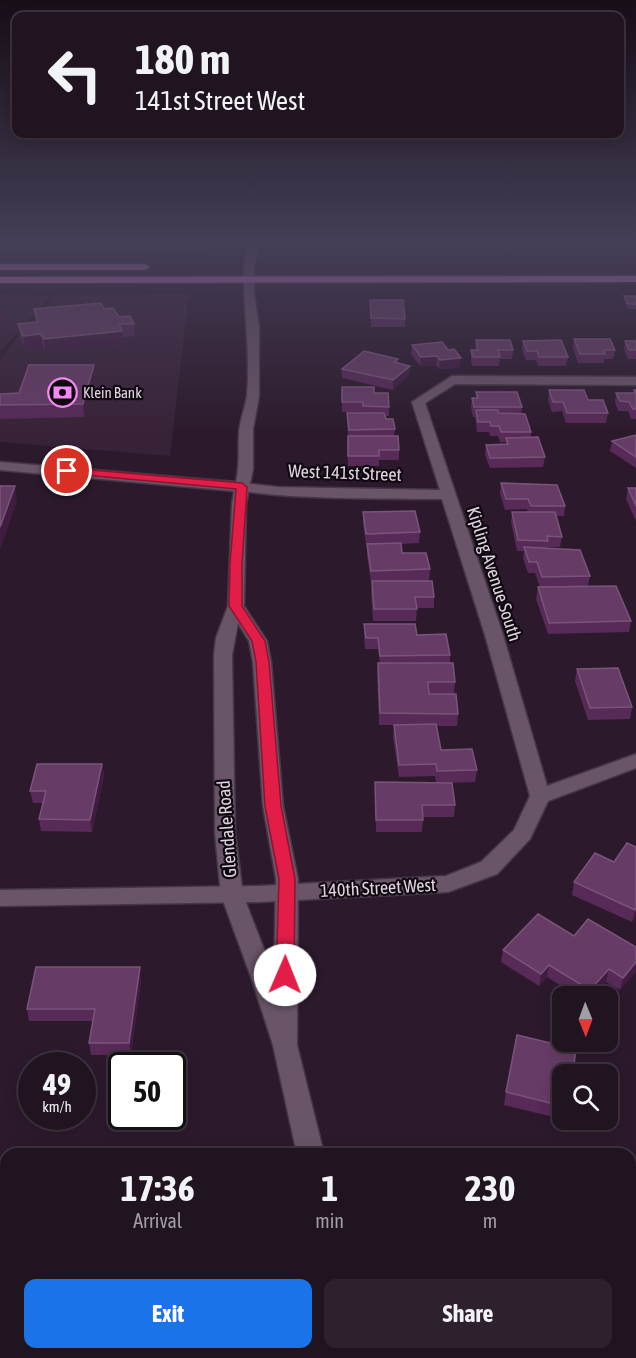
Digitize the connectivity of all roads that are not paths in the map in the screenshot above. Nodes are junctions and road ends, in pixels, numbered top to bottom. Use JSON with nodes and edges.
{"nodes":[{"id":1,"x":251,"y":306,"type":"edge"},
{"id":2,"x":636,"y":381,"type":"edge"},
{"id":3,"x":0,"y":466,"type":"edge"},
{"id":4,"x":242,"y":487,"type":"junction"},
{"id":5,"x":448,"y":495,"type":"junction"},
{"id":6,"x":236,"y":606,"type":"junction"},
{"id":7,"x":636,"y":761,"type":"edge"},
{"id":8,"x":540,"y":796,"type":"junction"},
{"id":9,"x":287,"y":893,"type":"junction"},
{"id":10,"x":231,"y":895,"type":"junction"},
{"id":11,"x":0,"y":898,"type":"edge"},
{"id":12,"x":285,"y":1045,"type":"junction"},
{"id":13,"x":310,"y":1148,"type":"edge"}],
"edges":[{"from":1,"to":4,"type":"street","name":"Glendale Road"},
{"from":2,"to":5,"type":"street","name":"Kipling Avenue South"},
{"from":3,"to":4,"type":"street","name":"West 141st Street"},
{"from":4,"to":5,"type":"street","name":"West 141st Street"},
{"from":4,"to":6,"type":"street","name":"Glendale Road"},
{"from":5,"to":8,"type":"street","name":"Kipling Avenue South"},
{"from":6,"to":9,"type":"street","name":"Glendale Road"},
{"from":6,"to":10,"type":"street","name":"Glendale Road"},
{"from":7,"to":8,"type":"street"},
{"from":8,"to":9,"type":"street","name":"140th Street West"},
{"from":9,"to":10,"type":"street","name":"140th Street West"},
{"from":9,"to":12,"type":"street","name":"Glendale Road"},
{"from":10,"to":11,"type":"street","name":"140th Street West"},
{"from":10,"to":12,"type":"street","name":"Glendale Road"},
{"from":12,"to":13,"type":"street","name":"Glendale Road"}]}
